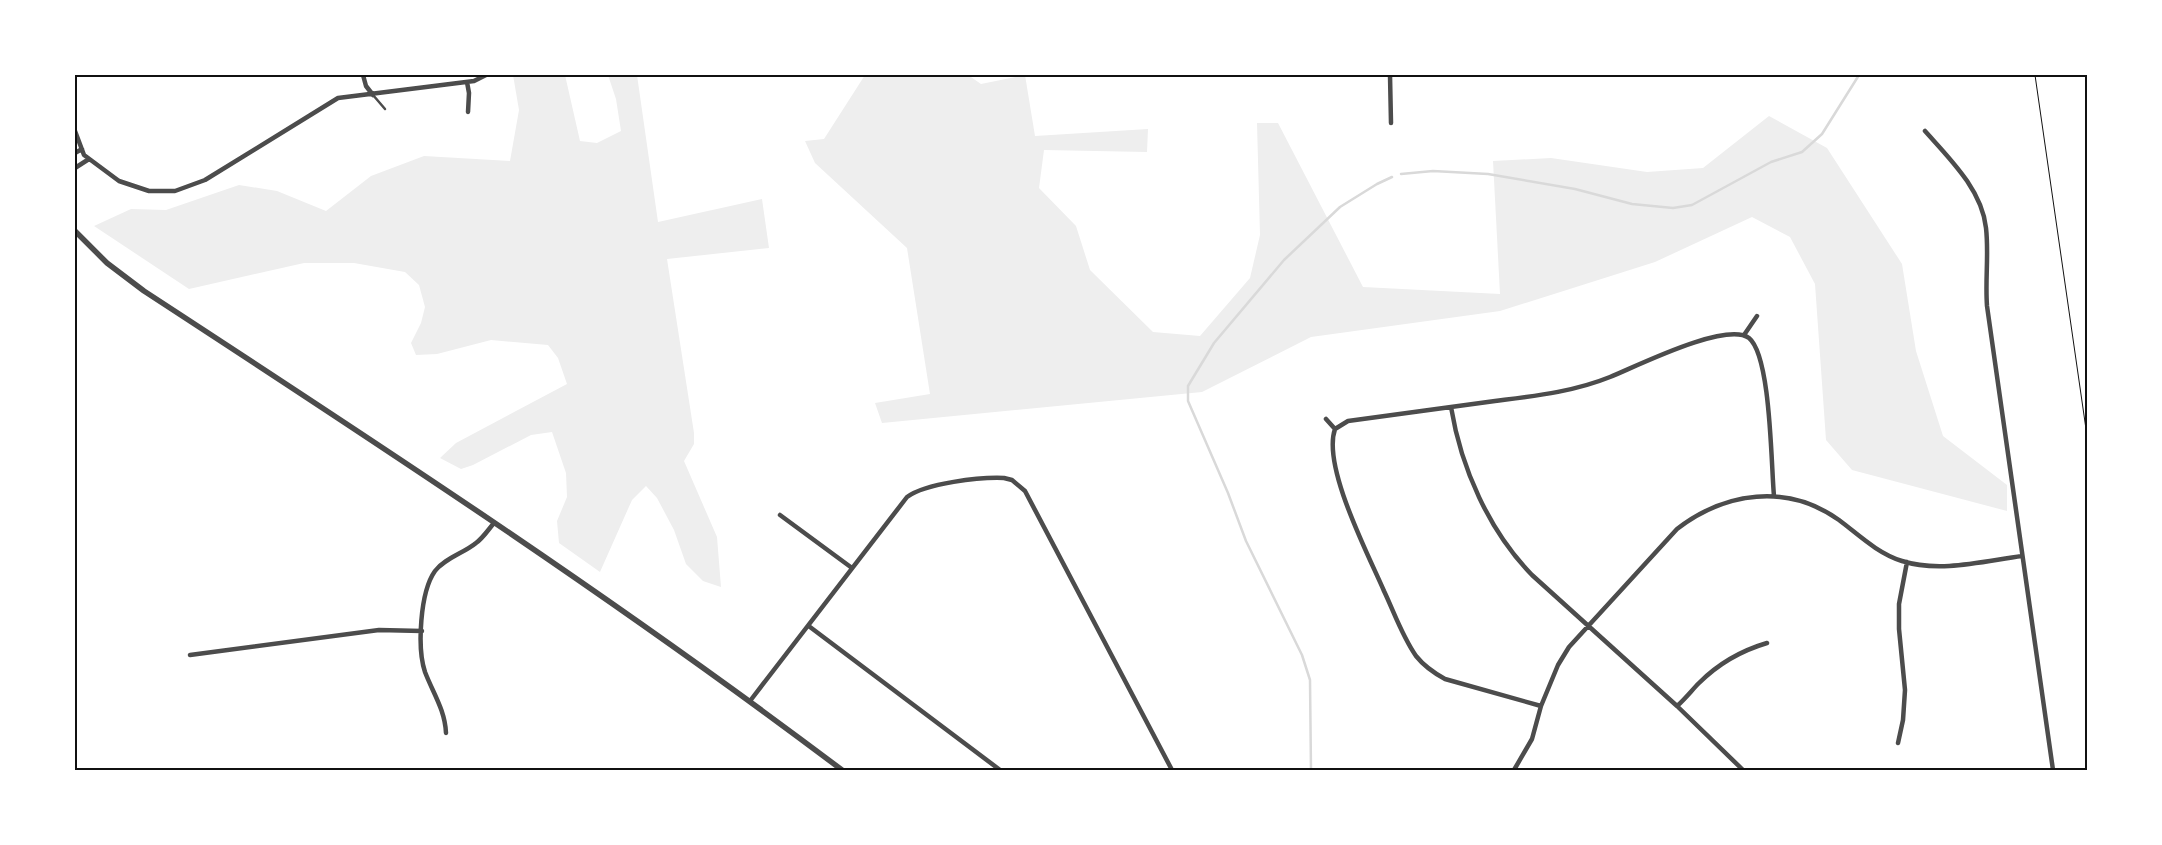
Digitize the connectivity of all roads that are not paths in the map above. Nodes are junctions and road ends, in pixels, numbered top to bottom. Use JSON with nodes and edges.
{"nodes":[{"id":1,"x":363,"y":75,"type":"edge"},
{"id":2,"x":486,"y":75,"type":"edge"},
{"id":3,"x":1390,"y":75,"type":"edge"},
{"id":4,"x":467,"y":82,"type":"junction"},
{"id":5,"x":373,"y":94,"type":"junction"},
{"id":6,"x":386,"y":109,"type":"dead end"},
{"id":7,"x":468,"y":112,"type":"dead end"},
{"id":8,"x":1391,"y":123,"type":"dead end"},
{"id":9,"x":75,"y":131,"type":"edge"},
{"id":10,"x":1925,"y":131,"type":"dead end"},
{"id":11,"x":82,"y":149,"type":"junction"},
{"id":12,"x":75,"y":153,"type":"edge"},
{"id":13,"x":87,"y":157,"type":"junction"},
{"id":14,"x":75,"y":168,"type":"edge"},
{"id":15,"x":76,"y":234,"type":"edge"},
{"id":16,"x":1757,"y":316,"type":"dead end"},
{"id":17,"x":1744,"y":335,"type":"junction"},
{"id":18,"x":1451,"y":407,"type":"junction"},
{"id":19,"x":1326,"y":419,"type":"dead end"},
{"id":20,"x":1335,"y":429,"type":"junction"},
{"id":21,"x":1774,"y":496,"type":"junction"},
{"id":22,"x":780,"y":515,"type":"dead end"},
{"id":23,"x":494,"y":523,"type":"junction"},
{"id":24,"x":2022,"y":556,"type":"junction"},
{"id":25,"x":1907,"y":562,"type":"junction"},
{"id":26,"x":852,"y":568,"type":"junction"},
{"id":27,"x":1587,"y":626,"type":"junction"},
{"id":28,"x":810,"y":627,"type":"junction"},
{"id":29,"x":422,"y":631,"type":"junction"},
{"id":30,"x":1767,"y":643,"type":"dead end"},
{"id":31,"x":190,"y":655,"type":"dead end"},
{"id":32,"x":750,"y":701,"type":"junction"},
{"id":33,"x":1541,"y":706,"type":"junction"},
{"id":34,"x":1677,"y":706,"type":"junction"},
{"id":35,"x":446,"y":732,"type":"dead end"},
{"id":36,"x":1898,"y":743,"type":"dead end"},
{"id":37,"x":842,"y":770,"type":"edge"},
{"id":38,"x":1000,"y":770,"type":"edge"},
{"id":39,"x":1172,"y":770,"type":"edge"},
{"id":40,"x":1514,"y":770,"type":"edge"},
{"id":41,"x":1743,"y":770,"type":"edge"},
{"id":42,"x":2053,"y":770,"type":"edge"}],
"edges":[{"from":1,"to":5,"type":"street"},
{"from":2,"to":4,"type":"street"},
{"from":3,"to":8,"type":"street"},
{"from":4,"to":5,"type":"street"},
{"from":4,"to":7,"type":"street"},
{"from":5,"to":6,"type":"lane"},
{"from":5,"to":13,"type":"street"},
{"from":9,"to":11,"type":"street"},
{"from":10,"to":24,"type":"street"},
{"from":11,"to":12,"type":"street"},
{"from":11,"to":13,"type":"street"},
{"from":13,"to":14,"type":"street"},
{"from":15,"to":23,"type":"street"},
{"from":16,"to":17,"type":"street"},
{"from":17,"to":18,"type":"street"},
{"from":17,"to":21,"type":"street"},
{"from":18,"to":20,"type":"street"},
{"from":18,"to":27,"type":"street"},
{"from":19,"to":20,"type":"street"},
{"from":20,"to":33,"type":"street"},
{"from":21,"to":25,"type":"street"},
{"from":21,"to":27,"type":"street"},
{"from":22,"to":26,"type":"street"},
{"from":23,"to":29,"type":"street"},
{"from":23,"to":32,"type":"street"},
{"from":24,"to":25,"type":"street"},
{"from":24,"to":42,"type":"street"},
{"from":25,"to":36,"type":"street"},
{"from":26,"to":28,"type":"street"},
{"from":26,"to":39,"type":"street"},
{"from":27,"to":33,"type":"street"},
{"from":27,"to":34,"type":"street"},
{"from":28,"to":32,"type":"street"},
{"from":28,"to":38,"type":"street"},
{"from":29,"to":31,"type":"street"},
{"from":29,"to":35,"type":"street"},
{"from":30,"to":34,"type":"street"},
{"from":32,"to":37,"type":"street"},
{"from":33,"to":40,"type":"street"},
{"from":34,"to":41,"type":"street"}]}
